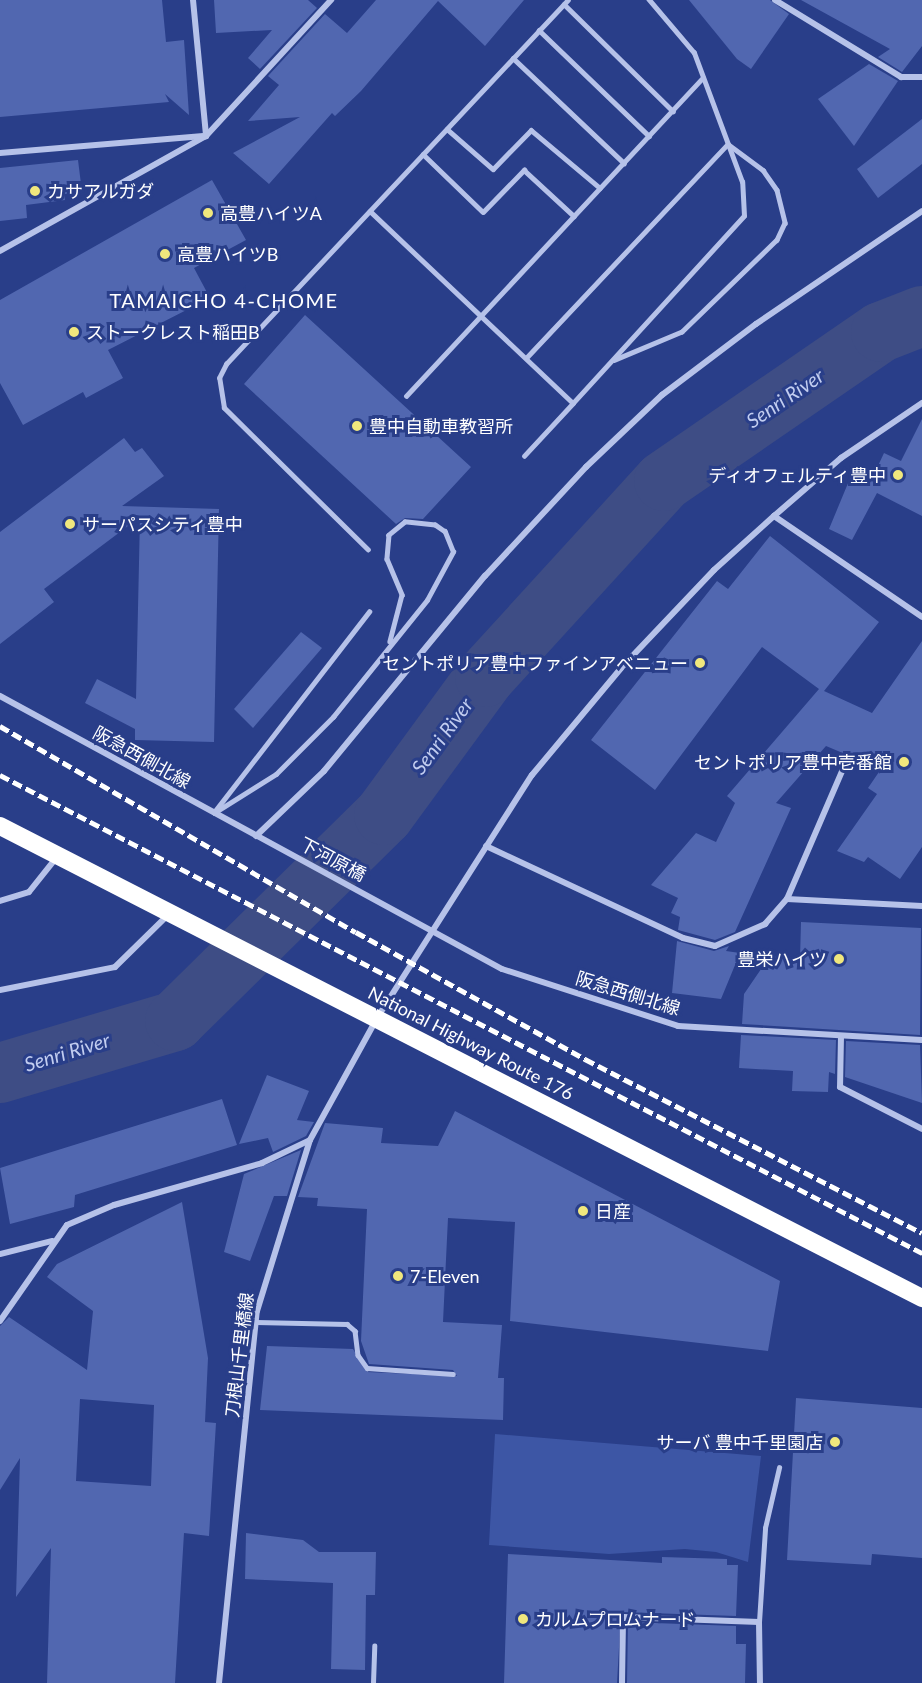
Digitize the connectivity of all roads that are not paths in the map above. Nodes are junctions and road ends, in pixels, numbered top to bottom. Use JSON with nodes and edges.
{"nodes":[{"id":1,"x":193,"y":0,"type":"edge"},
{"id":2,"x":331,"y":0,"type":"edge"},
{"id":3,"x":649,"y":0,"type":"edge"},
{"id":4,"x":775,"y":0,"type":"edge"},
{"id":5,"x":566,"y":2,"type":"edge"},
{"id":6,"x":539,"y":30,"type":"junction"},
{"id":7,"x":513,"y":58,"type":"junction"},
{"id":8,"x":922,"y":76,"type":"edge"},
{"id":9,"x":703,"y":78,"type":"junction"},
{"id":10,"x":673,"y":111,"type":"junction"},
{"id":11,"x":447,"y":129,"type":"junction"},
{"id":12,"x":206,"y":136,"type":"junction"},
{"id":13,"x":649,"y":136,"type":"junction"},
{"id":14,"x":728,"y":144,"type":"junction"},
{"id":15,"x":0,"y":153,"type":"edge"},
{"id":16,"x":423,"y":154,"type":"junction"},
{"id":17,"x":624,"y":163,"type":"junction"},
{"id":18,"x":600,"y":188,"type":"junction"},
{"id":19,"x":370,"y":211,"type":"junction"},
{"id":20,"x":922,"y":212,"type":"edge"},
{"id":21,"x":574,"y":216,"type":"junction"},
{"id":22,"x":0,"y":251,"type":"edge"},
{"id":23,"x":480,"y":315,"type":"junction"},
{"id":24,"x":526,"y":358,"type":"junction"},
{"id":25,"x":612,"y":361,"type":"junction"},
{"id":26,"x":406,"y":396,"type":"dead end"},
{"id":27,"x":573,"y":403,"type":"junction"},
{"id":28,"x":922,"y":403,"type":"edge"},
{"id":29,"x":915,"y":408,"type":"junction"},
{"id":30,"x":922,"y":412,"type":"edge"},
{"id":31,"x":524,"y":456,"type":"dead end"},
{"id":32,"x":774,"y":516,"type":"junction"},
{"id":33,"x":368,"y":550,"type":"dead end"},
{"id":34,"x":369,"y":612,"type":"dead end"},
{"id":35,"x":922,"y":617,"type":"edge"},
{"id":36,"x":390,"y":641,"type":"junction"},
{"id":37,"x":0,"y":696,"type":"edge"},
{"id":38,"x":846,"y":762,"type":"dead end"},
{"id":39,"x":214,"y":813,"type":"junction"},
{"id":40,"x":0,"y":826,"type":"edge"},
{"id":41,"x":256,"y":836,"type":"junction"},
{"id":42,"x":271,"y":843,"type":"joint"},
{"id":43,"x":486,"y":846,"type":"junction"},
{"id":44,"x":58,"y":856,"type":"junction"},
{"id":45,"x":787,"y":899,"type":"junction"},
{"id":46,"x":0,"y":902,"type":"edge"},
{"id":47,"x":382,"y":902,"type":"joint"},
{"id":48,"x":922,"y":906,"type":"edge"},
{"id":49,"x":176,"y":917,"type":"junction"},
{"id":50,"x":435,"y":929,"type":"junction"},
{"id":51,"x":0,"y":990,"type":"edge"},
{"id":52,"x":377,"y":1018,"type":"junction"},
{"id":53,"x":841,"y":1036,"type":"junction"},
{"id":54,"x":922,"y":1040,"type":"edge"},
{"id":55,"x":922,"y":1129,"type":"edge"},
{"id":56,"x":310,"y":1140,"type":"junction"},
{"id":57,"x":52,"y":1240,"type":"junction"},
{"id":58,"x":0,"y":1254,"type":"edge"},
{"id":59,"x":922,"y":1298,"type":"edge"},
{"id":60,"x":0,"y":1322,"type":"edge"},
{"id":61,"x":255,"y":1322,"type":"junction"},
{"id":62,"x":453,"y":1374,"type":"dead end"},
{"id":63,"x":779,"y":1468,"type":"dead end"},
{"id":64,"x":759,"y":1622,"type":"junction"},
{"id":65,"x":374,"y":1646,"type":"dead end"},
{"id":66,"x":219,"y":1683,"type":"edge"},
{"id":67,"x":373,"y":1683,"type":"edge"},
{"id":68,"x":622,"y":1683,"type":"edge"},
{"id":69,"x":760,"y":1683,"type":"edge"}],
"edges":[{"from":1,"to":12,"type":"street"},
{"from":2,"to":12,"type":"street"},
{"from":3,"to":9,"type":"lane"},
{"from":4,"to":8,"type":"street"},
{"from":5,"to":6,"type":"lane"},
{"from":5,"to":10,"type":"lane"},
{"from":6,"to":7,"type":"lane"},
{"from":6,"to":13,"type":"lane"},
{"from":7,"to":11,"type":"lane"},
{"from":7,"to":17,"type":"lane"},
{"from":9,"to":10,"type":"lane"},
{"from":9,"to":14,"type":"lane"},
{"from":10,"to":13,"type":"lane"},
{"from":11,"to":16,"type":"lane"},
{"from":11,"to":18,"type":"lane"},
{"from":12,"to":15,"type":"street"},
{"from":12,"to":22,"type":"street"},
{"from":13,"to":17,"type":"lane"},
{"from":14,"to":24,"type":"lane"},
{"from":14,"to":25,"type":"lane"},
{"from":14,"to":25,"type":"lane"},
{"from":16,"to":19,"type":"lane"},
{"from":16,"to":21,"type":"lane"},
{"from":17,"to":18,"type":"lane"},
{"from":18,"to":21,"type":"lane"},
{"from":19,"to":23,"type":"lane"},
{"from":19,"to":33,"type":"lane"},
{"from":20,"to":41,"type":"street"},
{"from":21,"to":23,"type":"lane"},
{"from":23,"to":24,"type":"lane"},
{"from":23,"to":26,"type":"lane"},
{"from":24,"to":27,"type":"lane"},
{"from":25,"to":27,"type":"lane"},
{"from":27,"to":31,"type":"lane"},
{"from":28,"to":29,"type":"street","name":"刀根山千里橋線"},
{"from":29,"to":30,"type":"street"},
{"from":29,"to":32,"type":"street","name":"刀根山千里橋線"},
{"from":32,"to":35,"type":"street"},
{"from":32,"to":43,"type":"street","name":"刀根山千里橋線"},
{"from":34,"to":39,"type":"lane"},
{"from":36,"to":36,"type":"lane"},
{"from":36,"to":39,"type":"lane"},
{"from":37,"to":39,"type":"street","name":"阪急西側北線"},
{"from":38,"to":45,"type":"street"},
{"from":39,"to":41,"type":"street","name":"阪急西側北線"},
{"from":40,"to":44,"type":"highway","name":"National Highway Route 176"},
{"from":41,"to":42,"type":"street","name":"阪急西側北線"},
{"from":42,"to":47,"type":"street","name":"下河原橋"},
{"from":43,"to":45,"type":"street"},
{"from":43,"to":50,"type":"street","name":"刀根山千里橋線"},
{"from":44,"to":46,"type":"street"},
{"from":44,"to":49,"type":"highway","name":"National Highway Route 176"},
{"from":45,"to":48,"type":"street"},
{"from":47,"to":50,"type":"street","name":"阪急西側北線"},
{"from":49,"to":51,"type":"street"},
{"from":49,"to":52,"type":"highway","name":"National Highway Route 176"},
{"from":50,"to":52,"type":"street","name":"刀根山千里橋線"},
{"from":50,"to":53,"type":"street","name":"阪急西側北線"},
{"from":52,"to":56,"type":"street","name":"刀根山千里橋線"},
{"from":52,"to":59,"type":"highway","name":"National Highway Route 176"},
{"from":53,"to":54,"type":"street","name":"阪急西側北線"},
{"from":53,"to":55,"type":"street"},
{"from":56,"to":57,"type":"street"},
{"from":56,"to":61,"type":"street","name":"刀根山千里橋線"},
{"from":57,"to":58,"type":"street"},
{"from":57,"to":60,"type":"street"},
{"from":61,"to":62,"type":"lane"},
{"from":61,"to":66,"type":"street","name":"刀根山千里橋線"},
{"from":63,"to":64,"type":"lane"},
{"from":64,"to":68,"type":"street"},
{"from":64,"to":69,"type":"street"},
{"from":65,"to":67,"type":"lane"}]}
